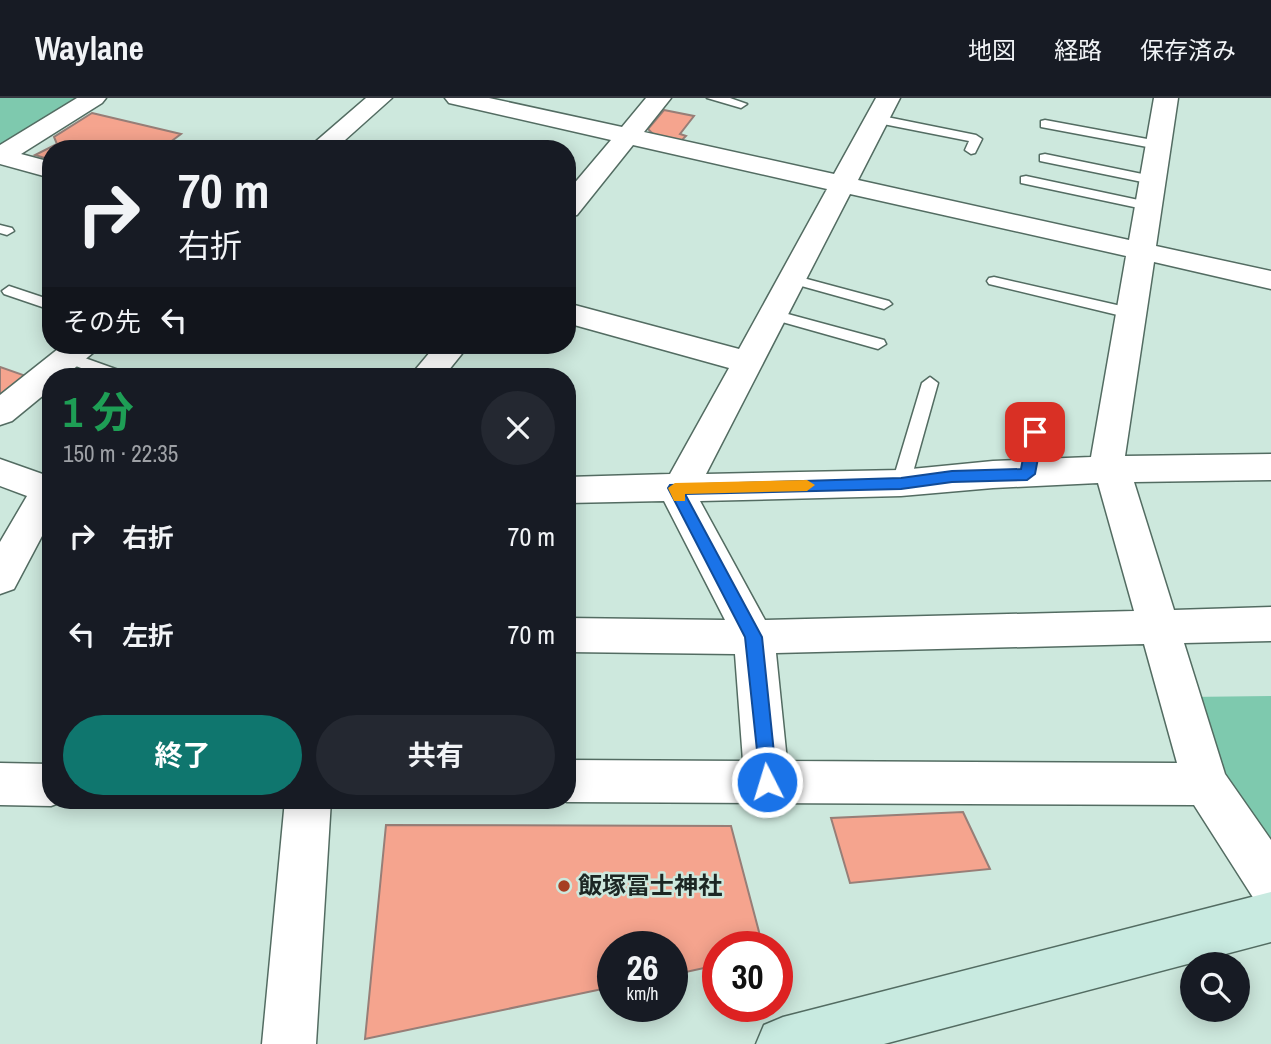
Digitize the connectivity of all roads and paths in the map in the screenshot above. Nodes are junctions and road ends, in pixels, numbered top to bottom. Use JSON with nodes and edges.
{"nodes":[{"id":1,"x":94,"y":98,"type":"edge"},
{"id":2,"x":380,"y":98,"type":"edge"},
{"id":3,"x":457,"y":98,"type":"edge"},
{"id":4,"x":659,"y":98,"type":"edge"},
{"id":5,"x":712,"y":98,"type":"edge"},
{"id":6,"x":1167,"y":98,"type":"edge"},
{"id":7,"x":741,"y":104,"type":"dead end"},
{"id":8,"x":883,"y":108,"type":"edge"},
{"id":9,"x":1045,"y":124,"type":"dead end"},
{"id":10,"x":628,"y":136,"type":"junction"},
{"id":11,"x":330,"y":140,"type":"edge"},
{"id":12,"x":1158,"y":145,"type":"junction"},
{"id":13,"x":971,"y":150,"type":"dead end"},
{"id":14,"x":0,"y":156,"type":"edge"},
{"id":15,"x":1045,"y":158,"type":"dead end"},
{"id":16,"x":42,"y":168,"type":"edge"},
{"id":17,"x":1026,"y":180,"type":"dead end"},
{"id":18,"x":843,"y":185,"type":"junction"},
{"id":19,"x":1150,"y":193,"type":"junction"},
{"id":20,"x":576,"y":198,"type":"edge"},
{"id":21,"x":1142,"y":251,"type":"junction"},
{"id":22,"x":792,"y":279,"type":"junction"},
{"id":23,"x":994,"y":281,"type":"dead end"},
{"id":24,"x":1271,"y":281,"type":"edge"},
{"id":25,"x":9,"y":291,"type":"dead end"},
{"id":26,"x":42,"y":302,"type":"edge"},
{"id":27,"x":884,"y":304,"type":"dead end"},
{"id":28,"x":1130,"y":313,"type":"junction"},
{"id":29,"x":576,"y":315,"type":"edge"},
{"id":30,"x":773,"y":315,"type":"junction"},
{"id":31,"x":878,"y":344,"type":"dead end"},
{"id":32,"x":72,"y":354,"type":"edge"},
{"id":33,"x":81,"y":354,"type":"edge"},
{"id":34,"x":445,"y":354,"type":"edge"},
{"id":35,"x":747,"y":362,"type":"junction"},
{"id":36,"x":55,"y":368,"type":"edge"},
{"id":37,"x":105,"y":368,"type":"edge"},
{"id":38,"x":433,"y":368,"type":"edge"},
{"id":39,"x":42,"y":379,"type":"edge"},
{"id":40,"x":930,"y":383,"type":"dead end"},
{"id":41,"x":1040,"y":411,"type":"dead end"},
{"id":42,"x":0,"y":413,"type":"edge"},
{"id":43,"x":1271,"y":467,"type":"edge"},
{"id":44,"x":1110,"y":469,"type":"junction"},
{"id":45,"x":0,"y":472,"type":"edge"},
{"id":46,"x":1027,"y":474,"type":"junction"},
{"id":47,"x":901,"y":483,"type":"junction"},
{"id":48,"x":42,"y":488,"type":"edge"},
{"id":49,"x":678,"y":488,"type":"junction"},
{"id":50,"x":576,"y":490,"type":"edge"},
{"id":51,"x":42,"y":504,"type":"edge"},
{"id":52,"x":0,"y":578,"type":"edge"},
{"id":53,"x":1271,"y":624,"type":"edge"},
{"id":54,"x":1158,"y":628,"type":"junction"},
{"id":55,"x":576,"y":635,"type":"edge"},
{"id":56,"x":754,"y":637,"type":"junction"},
{"id":57,"x":576,"y":781,"type":"edge"},
{"id":58,"x":767,"y":782,"type":"junction"},
{"id":59,"x":1206,"y":783,"type":"junction"},
{"id":60,"x":0,"y":784,"type":"edge"},
{"id":61,"x":42,"y":785,"type":"edge"},
{"id":62,"x":307,"y":809,"type":"edge"},
{"id":63,"x":1271,"y":882,"type":"edge"},
{"id":64,"x":1271,"y":917,"type":"edge"},
{"id":65,"x":289,"y":1044,"type":"edge"},
{"id":66,"x":783,"y":1044,"type":"edge"}],
"edges":[{"from":1,"to":14,"type":"street"},
{"from":2,"to":11,"type":"street"},
{"from":3,"to":10,"type":"street"},
{"from":4,"to":10,"type":"street"},
{"from":5,"to":7,"type":"lane"},
{"from":6,"to":12,"type":"street"},
{"from":8,"to":13,"type":"lane"},
{"from":8,"to":18,"type":"street"},
{"from":9,"to":12,"type":"lane"},
{"from":10,"to":18,"type":"street"},
{"from":10,"to":20,"type":"street"},
{"from":12,"to":19,"type":"street"},
{"from":14,"to":16,"type":"street"},
{"from":15,"to":19,"type":"lane"},
{"from":17,"to":19,"type":"lane"},
{"from":18,"to":21,"type":"street"},
{"from":18,"to":22,"type":"street"},
{"from":19,"to":21,"type":"street"},
{"from":21,"to":24,"type":"street"},
{"from":21,"to":28,"type":"street"},
{"from":22,"to":27,"type":"lane"},
{"from":22,"to":30,"type":"street"},
{"from":23,"to":28,"type":"lane"},
{"from":25,"to":26,"type":"lane"},
{"from":28,"to":44,"type":"street"},
{"from":29,"to":35,"type":"street"},
{"from":30,"to":31,"type":"lane"},
{"from":30,"to":35,"type":"street"},
{"from":32,"to":36,"type":"street"},
{"from":33,"to":37,"type":"lane"},
{"from":34,"to":38,"type":"street"},
{"from":35,"to":49,"type":"street"},
{"from":39,"to":42,"type":"street"},
{"from":40,"to":47,"type":"lane"},
{"from":41,"to":46,"type":"lane"},
{"from":43,"to":44,"type":"street"},
{"from":44,"to":46,"type":"street"},
{"from":44,"to":54,"type":"street"},
{"from":45,"to":48,"type":"street"},
{"from":46,"to":47,"type":"street"},
{"from":47,"to":49,"type":"street"},
{"from":49,"to":50,"type":"street"},
{"from":49,"to":56,"type":"street"},
{"from":51,"to":52,"type":"street"},
{"from":53,"to":54,"type":"street"},
{"from":54,"to":56,"type":"street"},
{"from":54,"to":59,"type":"street"},
{"from":55,"to":56,"type":"street"},
{"from":56,"to":58,"type":"street"},
{"from":57,"to":58,"type":"street"},
{"from":58,"to":59,"type":"street"},
{"from":59,"to":63,"type":"street"},
{"from":60,"to":61,"type":"street"},
{"from":62,"to":65,"type":"street"},
{"from":64,"to":66,"type":"street"}]}
